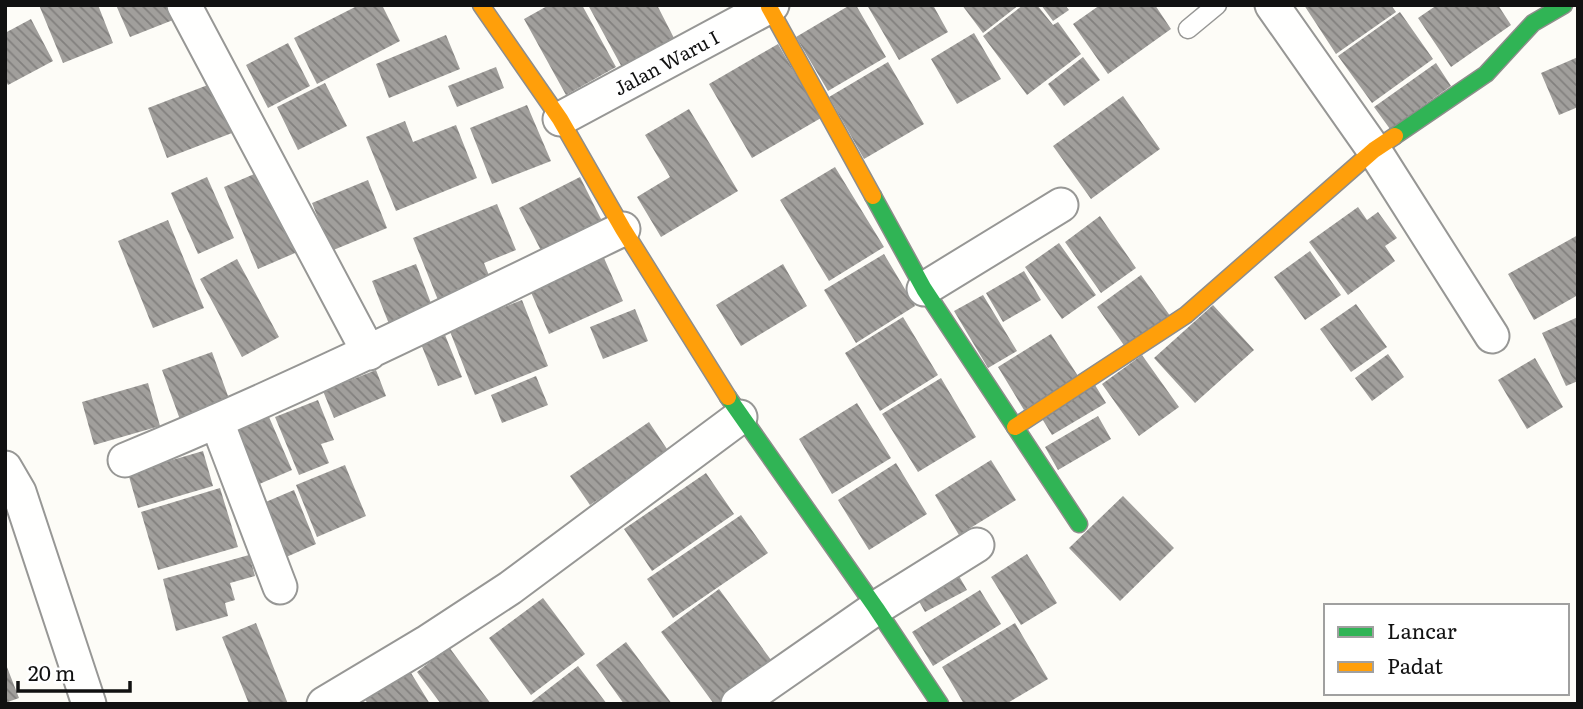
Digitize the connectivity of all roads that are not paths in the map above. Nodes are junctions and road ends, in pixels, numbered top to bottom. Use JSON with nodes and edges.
{"nodes":[{"id":1,"x":184,"y":5,"type":"edge"},
{"id":2,"x":481,"y":5,"type":"edge"},
{"id":3,"x":1217,"y":5,"type":"edge"},
{"id":4,"x":1272,"y":5,"type":"edge"},
{"id":5,"x":1564,"y":5,"type":"edge"},
{"id":6,"x":770,"y":6,"type":"edge"},
{"id":7,"x":1188,"y":29,"type":"dead end"},
{"id":8,"x":560,"y":119,"type":"junction"},
{"id":9,"x":1374,"y":150,"type":"junction"},
{"id":10,"x":1061,"y":205,"type":"dead end"},
{"id":11,"x":623,"y":229,"type":"junction"},
{"id":12,"x":924,"y":289,"type":"junction"},
{"id":13,"x":1492,"y":336,"type":"dead end"},
{"id":14,"x":369,"y":353,"type":"junction"},
{"id":15,"x":740,"y":418,"type":"junction"},
{"id":16,"x":217,"y":422,"type":"junction"},
{"id":17,"x":1015,"y":427,"type":"junction"},
{"id":18,"x":125,"y":460,"type":"dead end"},
{"id":19,"x":5,"y":468,"type":"edge"},
{"id":20,"x":1079,"y":524,"type":"dead end"},
{"id":21,"x":977,"y":545,"type":"dead end"},
{"id":22,"x":280,"y":587,"type":"dead end"},
{"id":23,"x":876,"y":608,"type":"junction"},
{"id":24,"x":89,"y":704,"type":"edge"},
{"id":25,"x":324,"y":704,"type":"edge"},
{"id":26,"x":738,"y":704,"type":"edge"},
{"id":27,"x":940,"y":704,"type":"edge"}],
"edges":[{"from":1,"to":14,"type":"street"},
{"from":2,"to":8,"type":"street"},
{"from":3,"to":7,"type":"lane"},
{"from":4,"to":9,"type":"street"},
{"from":5,"to":9,"type":"street"},
{"from":6,"to":8,"type":"street","name":"Jalan Waru I"},
{"from":6,"to":12,"type":"street"},
{"from":8,"to":11,"type":"street"},
{"from":9,"to":13,"type":"street"},
{"from":9,"to":17,"type":"street"},
{"from":10,"to":12,"type":"street"},
{"from":11,"to":14,"type":"street"},
{"from":11,"to":15,"type":"street"},
{"from":12,"to":17,"type":"street"},
{"from":14,"to":16,"type":"street"},
{"from":15,"to":23,"type":"street"},
{"from":15,"to":25,"type":"street"},
{"from":16,"to":18,"type":"street"},
{"from":16,"to":22,"type":"street"},
{"from":17,"to":20,"type":"street"},
{"from":19,"to":24,"type":"street"},
{"from":21,"to":23,"type":"street"},
{"from":23,"to":26,"type":"street"},
{"from":23,"to":27,"type":"street"}]}
